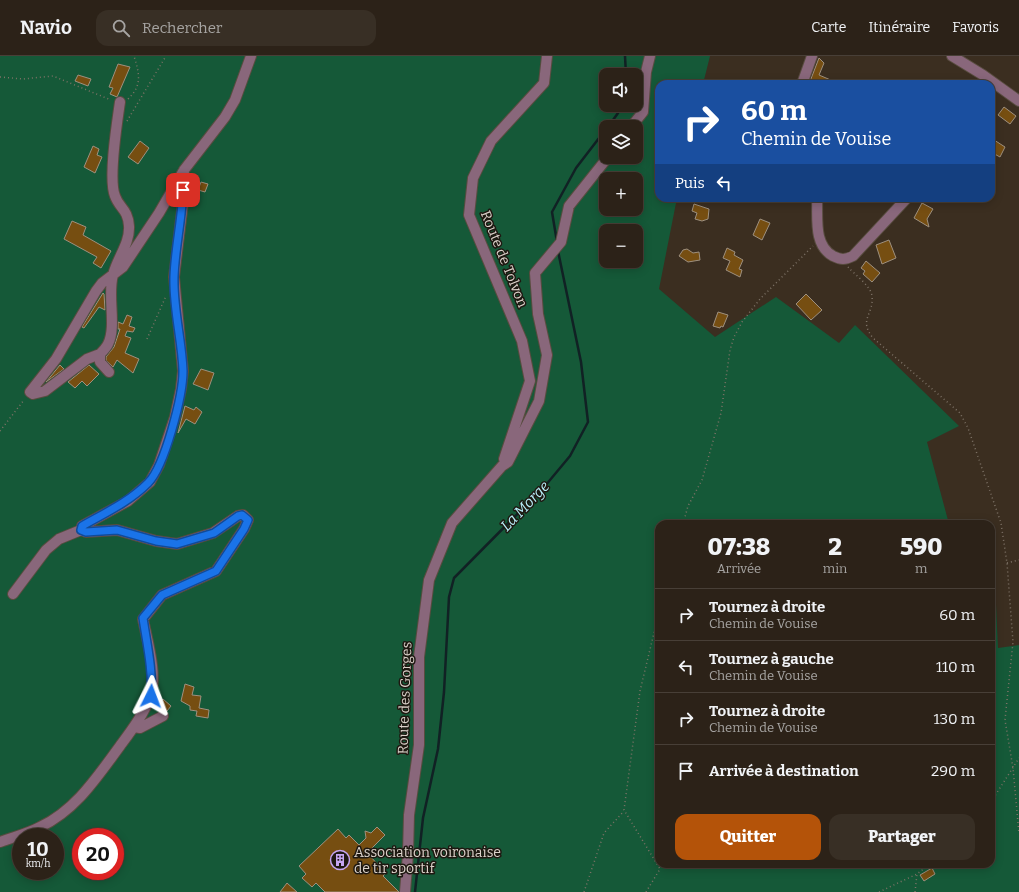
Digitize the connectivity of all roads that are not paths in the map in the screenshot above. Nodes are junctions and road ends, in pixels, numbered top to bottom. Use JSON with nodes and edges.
{"nodes":[{"id":1,"x":251,"y":56,"type":"edge"},
{"id":2,"x":547,"y":56,"type":"edge"},
{"id":3,"x":650,"y":56,"type":"edge"},
{"id":4,"x":812,"y":56,"type":"edge"},
{"id":5,"x":952,"y":56,"type":"edge"},
{"id":6,"x":803,"y":80,"type":"edge"},
{"id":7,"x":981,"y":80,"type":"edge"},
{"id":8,"x":995,"y":87,"type":"edge"},
{"id":9,"x":1019,"y":100,"type":"edge"},
{"id":10,"x":120,"y":102,"type":"road end"},
{"id":11,"x":637,"y":120,"type":"edge"},
{"id":12,"x":602,"y":164,"type":"edge"},
{"id":13,"x":184,"y":170,"type":"junction"},
{"id":14,"x":817,"y":202,"type":"edge"},
{"id":15,"x":903,"y":202,"type":"edge"},
{"id":16,"x":112,"y":275,"type":"junction"},
{"id":17,"x":100,"y":354,"type":"junction"},
{"id":18,"x":109,"y":372,"type":"dead end"},
{"id":19,"x":502,"y":466,"type":"junction"},
{"id":20,"x":81,"y":530,"type":"junction"},
{"id":21,"x":13,"y":594,"type":"dead end"},
{"id":22,"x":163,"y":716,"type":"dead end"},
{"id":23,"x":134,"y":727,"type":"junction"},
{"id":24,"x":0,"y":842,"type":"edge"},
{"id":25,"x":405,"y":892,"type":"edge"}],
"edges":[{"from":1,"to":13,"type":"street"},
{"from":2,"to":19,"type":"street","name":"Route de Tolvon"},
{"from":3,"to":11,"type":"street"},
{"from":4,"to":6,"type":"street"},
{"from":5,"to":7,"type":"street"},
{"from":8,"to":9,"type":"street"},
{"from":10,"to":16,"type":"street"},
{"from":12,"to":19,"type":"street","name":"Route des Gorges"},
{"from":13,"to":16,"type":"street"},
{"from":13,"to":20,"type":"street"},
{"from":14,"to":15,"type":"street"},
{"from":16,"to":17,"type":"street"},
{"from":16,"to":17,"type":"street"},
{"from":17,"to":18,"type":"street"},
{"from":19,"to":25,"type":"street","name":"Route des Gorges"},
{"from":20,"to":21,"type":"street"},
{"from":20,"to":23,"type":"street"},
{"from":22,"to":23,"type":"street"},
{"from":23,"to":24,"type":"street"}]}
